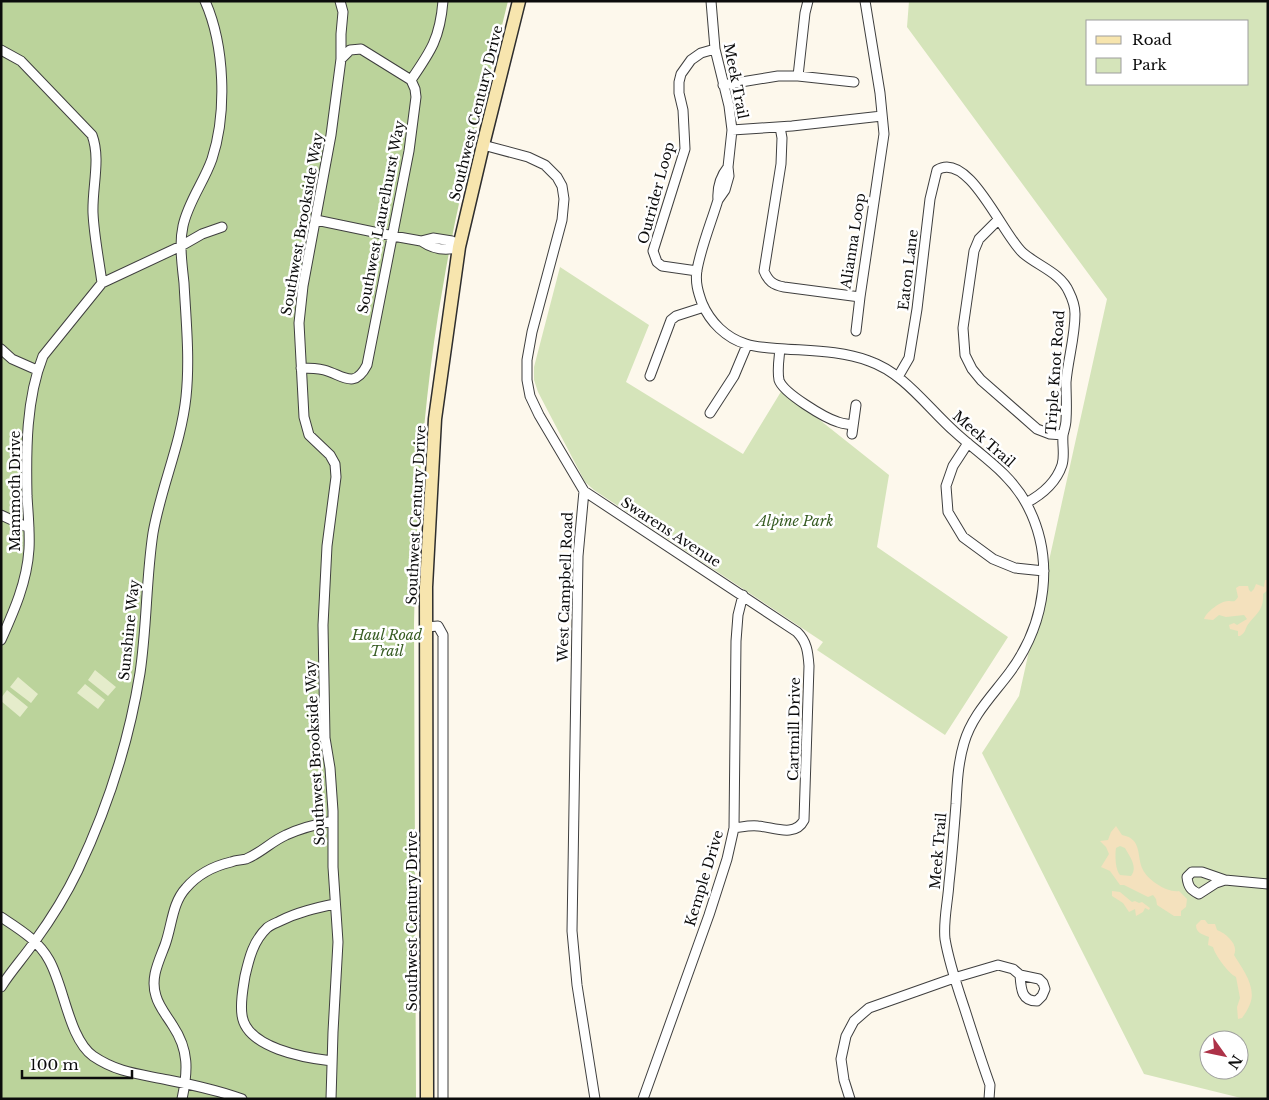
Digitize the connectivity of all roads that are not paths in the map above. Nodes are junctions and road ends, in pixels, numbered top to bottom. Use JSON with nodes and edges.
{"nodes":[{"id":1,"x":205,"y":1,"type":"edge"},
{"id":2,"x":340,"y":1,"type":"edge"},
{"id":3,"x":443,"y":1,"type":"edge"},
{"id":4,"x":519,"y":1,"type":"edge"},
{"id":5,"x":711,"y":1,"type":"edge"},
{"id":6,"x":808,"y":1,"type":"edge"},
{"id":7,"x":865,"y":1,"type":"edge"},
{"id":8,"x":715,"y":49,"type":"junction"},
{"id":9,"x":1,"y":50,"type":"edge"},
{"id":10,"x":341,"y":59,"type":"junction"},
{"id":11,"x":798,"y":76,"type":"junction"},
{"id":12,"x":411,"y":80,"type":"junction"},
{"id":13,"x":854,"y":82,"type":"dead end"},
{"id":14,"x":723,"y":85,"type":"junction"},
{"id":15,"x":882,"y":116,"type":"junction"},
{"id":16,"x":780,"y":127,"type":"junction"},
{"id":17,"x":732,"y":130,"type":"junction"},
{"id":18,"x":482,"y":145,"type":"junction"},
{"id":19,"x":942,"y":167,"type":"joint"},
{"id":20,"x":316,"y":220,"type":"junction"},
{"id":21,"x":998,"y":220,"type":"junction"},
{"id":22,"x":222,"y":227,"type":"dead end"},
{"id":23,"x":393,"y":236,"type":"junction"},
{"id":24,"x":181,"y":246,"type":"junction"},
{"id":25,"x":459,"y":247,"type":"junction"},
{"id":26,"x":697,"y":271,"type":"junction"},
{"id":27,"x":102,"y":283,"type":"junction"},
{"id":28,"x":860,"y":297,"type":"junction"},
{"id":29,"x":704,"y":307,"type":"junction"},
{"id":30,"x":856,"y":331,"type":"dead end"},
{"id":31,"x":747,"y":345,"type":"junction"},
{"id":32,"x":780,"y":348,"type":"junction"},
{"id":33,"x":1,"y":349,"type":"edge"},
{"id":34,"x":301,"y":368,"type":"junction"},
{"id":35,"x":37,"y":370,"type":"junction"},
{"id":36,"x":650,"y":376,"type":"dead end"},
{"id":37,"x":898,"y":377,"type":"junction"},
{"id":38,"x":856,"y":405,"type":"dead end"},
{"id":39,"x":710,"y":413,"type":"dead end"},
{"id":40,"x":1063,"y":436,"type":"junction"},
{"id":41,"x":968,"y":443,"type":"junction"},
{"id":42,"x":584,"y":491,"type":"junction"},
{"id":43,"x":1026,"y":503,"type":"junction"},
{"id":44,"x":1,"y":515,"type":"edge"},
{"id":45,"x":29,"y":528,"type":"junction"},
{"id":46,"x":1044,"y":571,"type":"junction"},
{"id":47,"x":743,"y":595,"type":"junction"},
{"id":48,"x":426,"y":627,"type":"junction"},
{"id":49,"x":1,"y":640,"type":"edge"},
{"id":50,"x":333,"y":821,"type":"junction"},
{"id":51,"x":734,"y":828,"type":"junction"},
{"id":52,"x":1225,"y":880,"type":"dead end"},
{"id":53,"x":1268,"y":884,"type":"edge"},
{"id":54,"x":335,"y":904,"type":"junction"},
{"id":55,"x":1,"y":917,"type":"edge"},
{"id":56,"x":35,"y":942,"type":"junction"},
{"id":57,"x":1020,"y":975,"type":"dead end"},
{"id":58,"x":954,"y":978,"type":"junction"},
{"id":59,"x":1,"y":987,"type":"edge"},
{"id":60,"x":332,"y":1061,"type":"junction"},
{"id":61,"x":185,"y":1083,"type":"junction"},
{"id":62,"x":182,"y":1099,"type":"edge"},
{"id":63,"x":242,"y":1099,"type":"edge"},
{"id":64,"x":331,"y":1099,"type":"edge"},
{"id":65,"x":427,"y":1099,"type":"edge"},
{"id":66,"x":443,"y":1099,"type":"edge"},
{"id":67,"x":595,"y":1099,"type":"edge"},
{"id":68,"x":643,"y":1099,"type":"edge"},
{"id":69,"x":850,"y":1099,"type":"edge"},
{"id":70,"x":989,"y":1099,"type":"edge"}],
"edges":[{"from":1,"to":24,"type":"street","name":"Sunshine Way"},
{"from":2,"to":10,"type":"street","name":"Southwest Brookside Way"},
{"from":3,"to":12,"type":"street"},
{"from":4,"to":18,"type":"main road","name":"Southwest Century Drive"},
{"from":5,"to":8,"type":"street","name":"Meek Trail"},
{"from":6,"to":11,"type":"street"},
{"from":7,"to":15,"type":"street","name":"Alianna Loop"},
{"from":8,"to":14,"type":"street","name":"Meek Trail"},
{"from":8,"to":26,"type":"street","name":"Outrider Loop"},
{"from":9,"to":27,"type":"street"},
{"from":10,"to":12,"type":"street"},
{"from":10,"to":20,"type":"street","name":"Southwest Brookside Way"},
{"from":11,"to":13,"type":"street"},
{"from":11,"to":14,"type":"street"},
{"from":12,"to":23,"type":"street","name":"Southwest Laurelhurst Way"},
{"from":14,"to":17,"type":"street","name":"Meek Trail"},
{"from":15,"to":16,"type":"street"},
{"from":15,"to":28,"type":"street","name":"Alianna Loop"},
{"from":16,"to":17,"type":"street"},
{"from":16,"to":28,"type":"street","name":"Alianna Loop"},
{"from":17,"to":26,"type":"street","name":"Meek Trail"},
{"from":18,"to":25,"type":"main road","name":"Southwest Century Drive"},
{"from":18,"to":42,"type":"street"},
{"from":19,"to":21,"type":"street","name":"Triple Knot Road"},
{"from":19,"to":37,"type":"street","name":"Eaton Lane"},
{"from":20,"to":23,"type":"street"},
{"from":20,"to":34,"type":"street","name":"Southwest Brookside Way"},
{"from":21,"to":40,"type":"street","name":"Triple Knot Road"},
{"from":21,"to":40,"type":"street"},
{"from":22,"to":24,"type":"street","name":"Mammoth Drive"},
{"from":23,"to":25,"type":"street"},
{"from":23,"to":34,"type":"street","name":"Southwest Laurelhurst Way"},
{"from":24,"to":27,"type":"street","name":"Mammoth Drive"},
{"from":24,"to":56,"type":"street","name":"Sunshine Way"},
{"from":25,"to":48,"type":"main road","name":"Southwest Century Drive"},
{"from":26,"to":29,"type":"street","name":"Meek Trail"},
{"from":27,"to":35,"type":"street","name":"Mammoth Drive"},
{"from":28,"to":30,"type":"street"},
{"from":29,"to":31,"type":"street","name":"Meek Trail"},
{"from":29,"to":36,"type":"street"},
{"from":31,"to":32,"type":"street","name":"Meek Trail"},
{"from":31,"to":39,"type":"street"},
{"from":32,"to":37,"type":"street","name":"Meek Trail"},
{"from":32,"to":38,"type":"street"},
{"from":33,"to":35,"type":"street"},
{"from":34,"to":50,"type":"street","name":"Southwest Brookside Way"},
{"from":35,"to":45,"type":"street","name":"Mammoth Drive"},
{"from":37,"to":41,"type":"street","name":"Meek Trail"},
{"from":40,"to":43,"type":"street","name":"Triple Knot Road"},
{"from":41,"to":43,"type":"street","name":"Meek Trail"},
{"from":41,"to":46,"type":"street"},
{"from":42,"to":47,"type":"street","name":"Swarens Avenue"},
{"from":42,"to":67,"type":"street","name":"West Campbell Road"},
{"from":43,"to":46,"type":"street","name":"Meek Trail"},
{"from":44,"to":45,"type":"street"},
{"from":45,"to":49,"type":"street","name":"Mammoth Drive"},
{"from":46,"to":58,"type":"street","name":"Meek Trail"},
{"from":47,"to":51,"type":"street","name":"Kemple Drive"},
{"from":47,"to":51,"type":"street","name":"Cartmill Drive"},
{"from":48,"to":65,"type":"main road","name":"Southwest Century Drive"},
{"from":48,"to":66,"type":"street"},
{"from":50,"to":54,"type":"street","name":"Southwest Brookside Way"},
{"from":50,"to":61,"type":"street"},
{"from":51,"to":68,"type":"street","name":"Kemple Drive"},
{"from":52,"to":53,"type":"street"},
{"from":54,"to":60,"type":"street","name":"Southwest Brookside Way"},
{"from":54,"to":60,"type":"street"},
{"from":55,"to":56,"type":"street"},
{"from":56,"to":59,"type":"street","name":"Sunshine Way"},
{"from":56,"to":61,"type":"street"},
{"from":57,"to":58,"type":"street"},
{"from":58,"to":69,"type":"street"},
{"from":58,"to":70,"type":"street","name":"Meek Trail"},
{"from":60,"to":64,"type":"street","name":"Southwest Brookside Way"},
{"from":61,"to":62,"type":"street"},
{"from":61,"to":63,"type":"street"}]}
